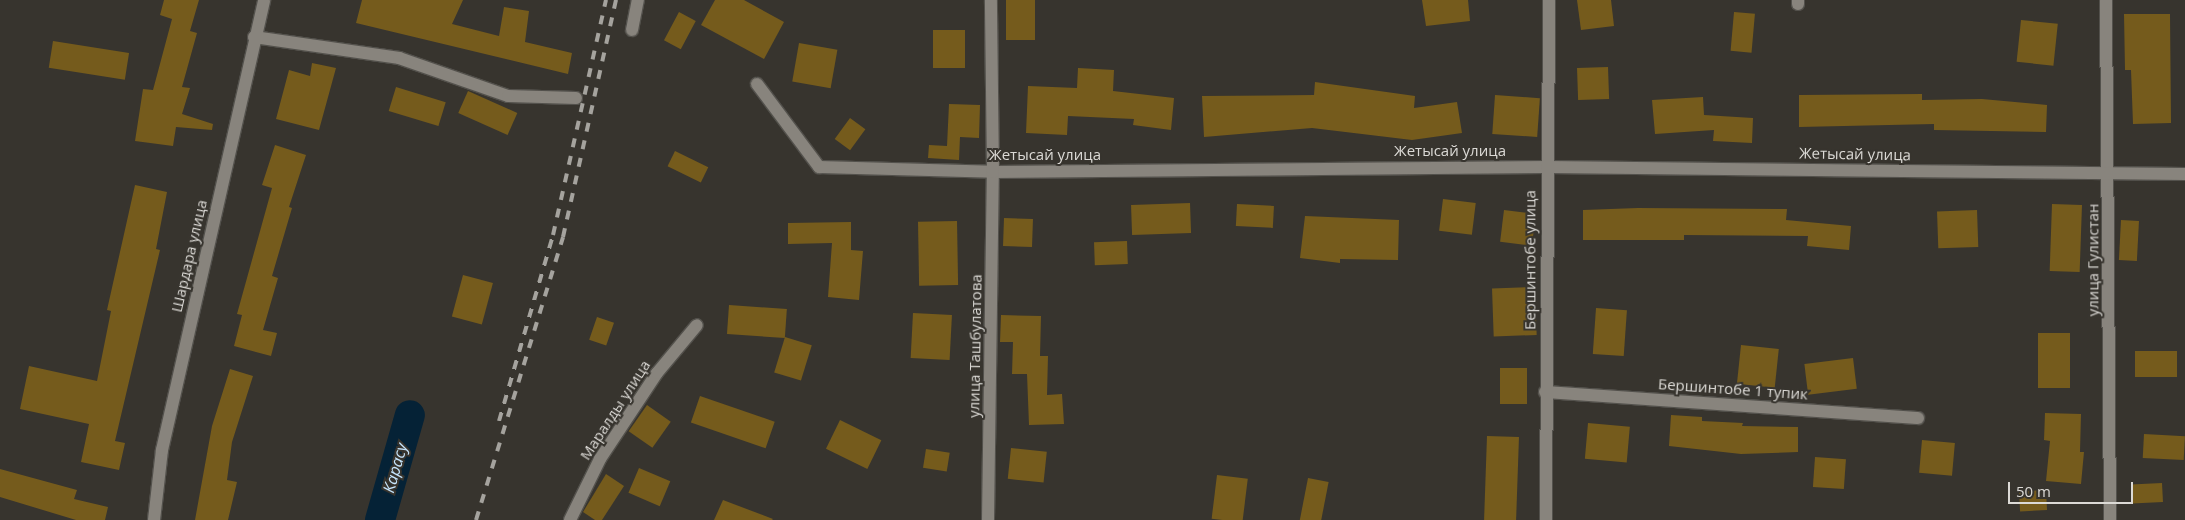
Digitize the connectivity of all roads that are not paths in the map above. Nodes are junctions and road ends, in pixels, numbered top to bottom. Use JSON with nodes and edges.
{"nodes":[{"id":1,"x":264,"y":0,"type":"edge"},
{"id":2,"x":638,"y":0,"type":"edge"},
{"id":3,"x":992,"y":0,"type":"edge"},
{"id":4,"x":1549,"y":0,"type":"edge"},
{"id":5,"x":2106,"y":0,"type":"edge"},
{"id":6,"x":632,"y":30,"type":"dead end"},
{"id":7,"x":254,"y":37,"type":"junction"},
{"id":8,"x":757,"y":84,"type":"dead end"},
{"id":9,"x":576,"y":98,"type":"dead end"},
{"id":10,"x":1547,"y":167,"type":"junction"},
{"id":11,"x":994,"y":172,"type":"junction"},
{"id":12,"x":2109,"y":174,"type":"junction"},
{"id":13,"x":2185,"y":174,"type":"edge"},
{"id":14,"x":697,"y":325,"type":"dead end"},
{"id":15,"x":1545,"y":392,"type":"junction"},
{"id":16,"x":1918,"y":418,"type":"dead end"},
{"id":17,"x":154,"y":520,"type":"edge"},
{"id":18,"x":570,"y":520,"type":"edge"},
{"id":19,"x":988,"y":520,"type":"edge"},
{"id":20,"x":1546,"y":520,"type":"edge"},
{"id":21,"x":2110,"y":520,"type":"edge"}],
"edges":[{"from":1,"to":7,"type":"street","name":"Шардара улица"},
{"from":2,"to":6,"type":"street"},
{"from":3,"to":11,"type":"street","name":"улица Ташбулатова"},
{"from":4,"to":10,"type":"street","name":"Бершинтобе улица"},
{"from":5,"to":12,"type":"street","name":"улица Гулистан"},
{"from":7,"to":9,"type":"street"},
{"from":7,"to":17,"type":"street","name":"Шардара улица"},
{"from":8,"to":11,"type":"street","name":"Жетысай улица"},
{"from":10,"to":11,"type":"street","name":"Жетысай улица"},
{"from":10,"to":12,"type":"street","name":"Жетысай улица"},
{"from":10,"to":15,"type":"street","name":"Бершинтобе улица"},
{"from":11,"to":19,"type":"street","name":"улица Ташбулатова"},
{"from":12,"to":13,"type":"street","name":"Жетысай улица"},
{"from":12,"to":21,"type":"street","name":"улица Гулистан"},
{"from":14,"to":18,"type":"street","name":"Маралды улица"},
{"from":15,"to":16,"type":"street","name":"Бершинтобе 1 тупик"},
{"from":15,"to":20,"type":"street","name":"Бершинтобе улица"}]}
